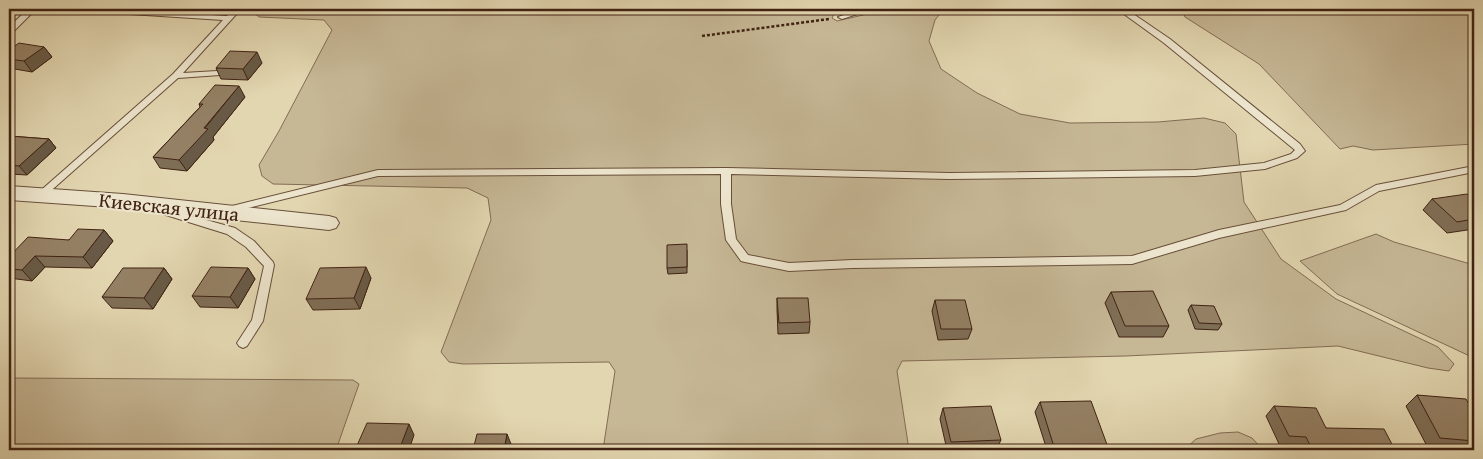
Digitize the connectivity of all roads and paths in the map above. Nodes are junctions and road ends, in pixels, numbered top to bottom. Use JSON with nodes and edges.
{"nodes":[{"id":1,"x":32,"y":9,"type":"edge"},
{"id":2,"x":83,"y":9,"type":"edge"},
{"id":3,"x":237,"y":9,"type":"edge"},
{"id":4,"x":869,"y":9,"type":"edge"},
{"id":5,"x":1121,"y":9,"type":"edge"},
{"id":6,"x":842,"y":17,"type":"joint"},
{"id":7,"x":228,"y":18,"type":"junction"},
{"id":8,"x":9,"y":31,"type":"edge"},
{"id":9,"x":702,"y":36,"type":"dead end"},
{"id":10,"x":217,"y":73,"type":"edge"},
{"id":11,"x":176,"y":76,"type":"junction"},
{"id":12,"x":1474,"y":169,"type":"edge"},
{"id":13,"x":726,"y":171,"type":"junction"},
{"id":14,"x":9,"y":194,"type":"edge"},
{"id":15,"x":42,"y":194,"type":"junction"},
{"id":16,"x":124,"y":201,"type":"junction"},
{"id":17,"x":218,"y":212,"type":"junction"},
{"id":18,"x":329,"y":223,"type":"dead end"},
{"id":19,"x":243,"y":343,"type":"dead end"}],
"edges":[{"from":1,"to":8,"type":"lane"},
{"from":2,"to":7,"type":"lane"},
{"from":3,"to":7,"type":"lane"},
{"from":4,"to":6,"type":"lane"},
{"from":5,"to":13,"type":"lane"},
{"from":6,"to":9,"type":"path"},
{"from":7,"to":11,"type":"lane"},
{"from":10,"to":11,"type":"lane"},
{"from":11,"to":15,"type":"lane"},
{"from":12,"to":13,"type":"lane"},
{"from":13,"to":17,"type":"lane"},
{"from":14,"to":15,"type":"street","name":"Киевская улица"},
{"from":15,"to":16,"type":"street","name":"Киевская улица"},
{"from":16,"to":17,"type":"street","name":"Киевская улица"},
{"from":16,"to":19,"type":"lane"},
{"from":17,"to":18,"type":"street","name":"Киевская улица"}]}
